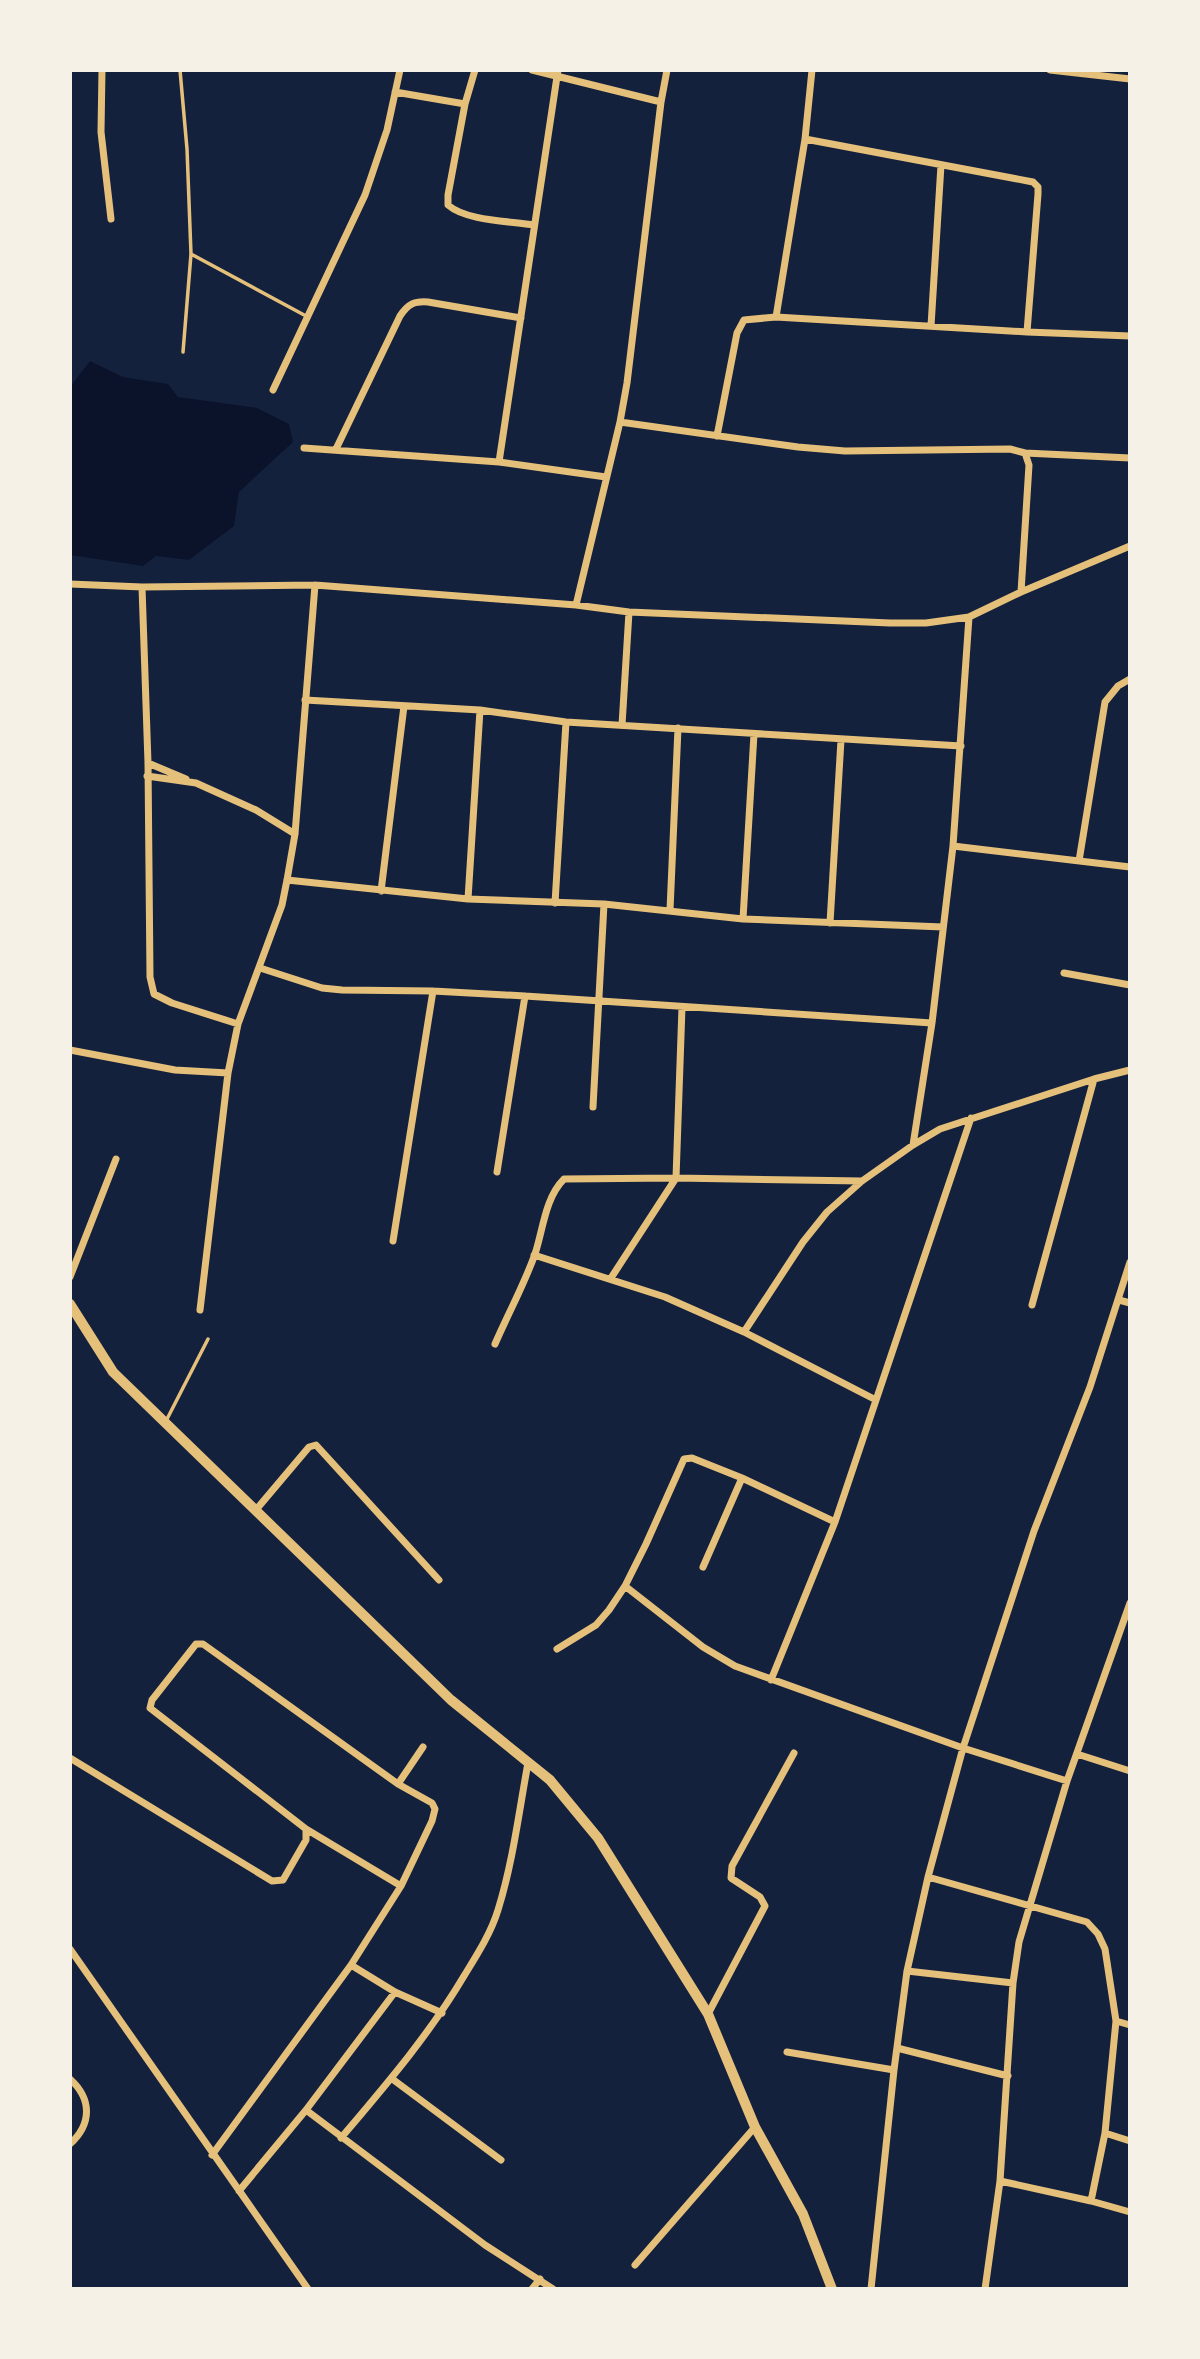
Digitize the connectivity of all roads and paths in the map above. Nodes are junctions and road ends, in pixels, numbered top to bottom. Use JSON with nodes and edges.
{"nodes":[{"id":1,"x":102,"y":70,"type":"edge"},
{"id":2,"x":180,"y":70,"type":"edge"},
{"id":3,"x":400,"y":70,"type":"edge"},
{"id":4,"x":475,"y":70,"type":"edge"},
{"id":5,"x":532,"y":70,"type":"edge"},
{"id":6,"x":667,"y":70,"type":"edge"},
{"id":7,"x":812,"y":70,"type":"edge"},
{"id":8,"x":1050,"y":70,"type":"edge"},
{"id":9,"x":557,"y":74,"type":"edge"},
{"id":10,"x":1130,"y":79,"type":"edge"},
{"id":11,"x":395,"y":92,"type":"junction"},
{"id":12,"x":661,"y":102,"type":"junction"},
{"id":13,"x":465,"y":104,"type":"junction"},
{"id":14,"x":805,"y":139,"type":"junction"},
{"id":15,"x":941,"y":165,"type":"junction"},
{"id":16,"x":111,"y":219,"type":"dead end"},
{"id":17,"x":534,"y":225,"type":"junction"},
{"id":18,"x":191,"y":254,"type":"junction"},
{"id":19,"x":307,"y":316,"type":"junction"},
{"id":20,"x":776,"y":317,"type":"junction"},
{"id":21,"x":521,"y":318,"type":"junction"},
{"id":22,"x":931,"y":326,"type":"junction"},
{"id":23,"x":1027,"y":332,"type":"junction"},
{"id":24,"x":1130,"y":336,"type":"edge"},
{"id":25,"x":183,"y":352,"type":"dead end"},
{"id":26,"x":273,"y":390,"type":"dead end"},
{"id":27,"x":620,"y":422,"type":"junction"},
{"id":28,"x":717,"y":436,"type":"junction"},
{"id":29,"x":304,"y":448,"type":"dead end"},
{"id":30,"x":337,"y":449,"type":"junction"},
{"id":31,"x":1025,"y":453,"type":"junction"},
{"id":32,"x":1130,"y":458,"type":"edge"},
{"id":33,"x":499,"y":463,"type":"junction"},
{"id":34,"x":606,"y":477,"type":"junction"},
{"id":35,"x":1130,"y":547,"type":"edge"},
{"id":36,"x":70,"y":584,"type":"edge"},
{"id":37,"x":315,"y":585,"type":"junction"},
{"id":38,"x":142,"y":587,"type":"junction"},
{"id":39,"x":1021,"y":592,"type":"junction"},
{"id":40,"x":576,"y":605,"type":"junction"},
{"id":41,"x":629,"y":612,"type":"junction"},
{"id":42,"x":969,"y":617,"type":"junction"},
{"id":43,"x":1130,"y":679,"type":"edge"},
{"id":44,"x":305,"y":701,"type":"junction"},
{"id":45,"x":404,"y":706,"type":"junction"},
{"id":46,"x":480,"y":710,"type":"junction"},
{"id":47,"x":566,"y":722,"type":"junction"},
{"id":48,"x":622,"y":725,"type":"junction"},
{"id":49,"x":678,"y":728,"type":"junction"},
{"id":50,"x":754,"y":734,"type":"junction"},
{"id":51,"x":841,"y":740,"type":"junction"},
{"id":52,"x":961,"y":746,"type":"junction"},
{"id":53,"x":148,"y":763,"type":"junction"},
{"id":54,"x":147,"y":776,"type":"junction"},
{"id":55,"x":196,"y":783,"type":"junction"},
{"id":56,"x":295,"y":834,"type":"junction"},
{"id":57,"x":953,"y":846,"type":"junction"},
{"id":58,"x":1079,"y":861,"type":"junction"},
{"id":59,"x":1130,"y":867,"type":"edge"},
{"id":60,"x":288,"y":880,"type":"junction"},
{"id":61,"x":381,"y":891,"type":"junction"},
{"id":62,"x":468,"y":899,"type":"junction"},
{"id":63,"x":555,"y":903,"type":"junction"},
{"id":64,"x":604,"y":904,"type":"junction"},
{"id":65,"x":670,"y":910,"type":"junction"},
{"id":66,"x":743,"y":919,"type":"junction"},
{"id":67,"x":830,"y":923,"type":"junction"},
{"id":68,"x":943,"y":927,"type":"junction"},
{"id":69,"x":260,"y":968,"type":"junction"},
{"id":70,"x":1065,"y":973,"type":"dead end"},
{"id":71,"x":1130,"y":985,"type":"edge"},
{"id":72,"x":433,"y":991,"type":"junction"},
{"id":73,"x":525,"y":996,"type":"junction"},
{"id":74,"x":598,"y":1000,"type":"junction"},
{"id":75,"x":682,"y":1007,"type":"junction"},
{"id":76,"x":932,"y":1023,"type":"junction"},
{"id":77,"x":238,"y":1024,"type":"junction"},
{"id":78,"x":70,"y":1050,"type":"edge"},
{"id":79,"x":1130,"y":1070,"type":"edge"},
{"id":80,"x":228,"y":1073,"type":"junction"},
{"id":81,"x":1094,"y":1079,"type":"junction"},
{"id":82,"x":593,"y":1107,"type":"dead end"},
{"id":83,"x":971,"y":1118,"type":"junction"},
{"id":84,"x":913,"y":1145,"type":"junction"},
{"id":85,"x":116,"y":1159,"type":"dead end"},
{"id":86,"x":497,"y":1172,"type":"dead end"},
{"id":87,"x":676,"y":1178,"type":"junction"},
{"id":88,"x":862,"y":1181,"type":"junction"},
{"id":89,"x":393,"y":1241,"type":"dead end"},
{"id":90,"x":534,"y":1255,"type":"junction"},
{"id":91,"x":1130,"y":1262,"type":"edge"},
{"id":92,"x":70,"y":1277,"type":"edge"},
{"id":93,"x":611,"y":1278,"type":"junction"},
{"id":94,"x":1118,"y":1300,"type":"junction"},
{"id":95,"x":1130,"y":1303,"type":"edge"},
{"id":96,"x":70,"y":1304,"type":"edge"},
{"id":97,"x":1032,"y":1305,"type":"dead end"},
{"id":98,"x":200,"y":1310,"type":"dead end"},
{"id":99,"x":744,"y":1332,"type":"junction"},
{"id":100,"x":208,"y":1339,"type":"dead end"},
{"id":101,"x":495,"y":1344,"type":"dead end"},
{"id":102,"x":876,"y":1400,"type":"junction"},
{"id":103,"x":165,"y":1423,"type":"junction"},
{"id":104,"x":742,"y":1478,"type":"junction"},
{"id":105,"x":255,"y":1511,"type":"junction"},
{"id":106,"x":835,"y":1522,"type":"junction"},
{"id":107,"x":703,"y":1567,"type":"dead end"},
{"id":108,"x":439,"y":1580,"type":"dead end"},
{"id":109,"x":625,"y":1586,"type":"junction"},
{"id":110,"x":1130,"y":1603,"type":"edge"},
{"id":111,"x":557,"y":1649,"type":"dead end"},
{"id":112,"x":771,"y":1680,"type":"junction"},
{"id":113,"x":423,"y":1747,"type":"dead end"},
{"id":114,"x":962,"y":1748,"type":"junction"},
{"id":115,"x":794,"y":1753,"type":"dead end"},
{"id":116,"x":1077,"y":1754,"type":"junction"},
{"id":117,"x":70,"y":1758,"type":"edge"},
{"id":118,"x":528,"y":1762,"type":"junction"},
{"id":119,"x":1130,"y":1771,"type":"edge"},
{"id":120,"x":1067,"y":1781,"type":"junction"},
{"id":121,"x":398,"y":1784,"type":"junction"},
{"id":122,"x":306,"y":1829,"type":"junction"},
{"id":123,"x":928,"y":1877,"type":"junction"},
{"id":124,"x":401,"y":1886,"type":"junction"},
{"id":125,"x":1028,"y":1904,"type":"junction"},
{"id":126,"x":70,"y":1949,"type":"edge"},
{"id":127,"x":351,"y":1965,"type":"junction"},
{"id":128,"x":907,"y":1970,"type":"junction"},
{"id":129,"x":1013,"y":1983,"type":"junction"},
{"id":130,"x":396,"y":1992,"type":"junction"},
{"id":131,"x":442,"y":2013,"type":"junction"},
{"id":132,"x":708,"y":2014,"type":"junction"},
{"id":133,"x":1116,"y":2021,"type":"junction"},
{"id":134,"x":1130,"y":2025,"type":"edge"},
{"id":135,"x":897,"y":2048,"type":"junction"},
{"id":136,"x":787,"y":2052,"type":"dead end"},
{"id":137,"x":894,"y":2070,"type":"junction"},
{"id":138,"x":1008,"y":2076,"type":"junction"},
{"id":139,"x":391,"y":2078,"type":"junction"},
{"id":140,"x":70,"y":2079,"type":"edge"},
{"id":141,"x":306,"y":2110,"type":"junction"},
{"id":142,"x":755,"y":2127,"type":"junction"},
{"id":143,"x":1105,"y":2133,"type":"junction"},
{"id":144,"x":341,"y":2138,"type":"junction"},
{"id":145,"x":1130,"y":2141,"type":"edge"},
{"id":146,"x":70,"y":2144,"type":"edge"},
{"id":147,"x":212,"y":2155,"type":"junction"},
{"id":148,"x":501,"y":2160,"type":"dead end"},
{"id":149,"x":1000,"y":2181,"type":"junction"},
{"id":150,"x":239,"y":2191,"type":"junction"},
{"id":151,"x":1091,"y":2201,"type":"junction"},
{"id":152,"x":1130,"y":2212,"type":"edge"},
{"id":153,"x":635,"y":2265,"type":"dead end"},
{"id":154,"x":540,"y":2279,"type":"junction"},
{"id":155,"x":829,"y":2288,"type":"edge"},
{"id":156,"x":308,"y":2289,"type":"edge"},
{"id":157,"x":532,"y":2289,"type":"edge"},
{"id":158,"x":553,"y":2289,"type":"edge"},
{"id":159,"x":871,"y":2289,"type":"edge"},
{"id":160,"x":985,"y":2289,"type":"edge"}],
"edges":[{"from":1,"to":16,"type":"street"},
{"from":2,"to":18,"type":"lane"},
{"from":3,"to":11,"type":"street"},
{"from":4,"to":13,"type":"street"},
{"from":5,"to":9,"type":"street"},
{"from":6,"to":12,"type":"street"},
{"from":7,"to":14,"type":"street"},
{"from":8,"to":10,"type":"street"},
{"from":9,"to":12,"type":"street"},
{"from":9,"to":17,"type":"street"},
{"from":11,"to":13,"type":"street"},
{"from":11,"to":19,"type":"street"},
{"from":12,"to":27,"type":"street"},
{"from":13,"to":17,"type":"street"},
{"from":14,"to":15,"type":"street"},
{"from":14,"to":20,"type":"street"},
{"from":15,"to":22,"type":"street"},
{"from":15,"to":23,"type":"street"},
{"from":17,"to":21,"type":"street"},
{"from":18,"to":19,"type":"lane"},
{"from":18,"to":25,"type":"lane"},
{"from":19,"to":26,"type":"street"},
{"from":20,"to":22,"type":"street"},
{"from":20,"to":28,"type":"street"},
{"from":21,"to":30,"type":"street"},
{"from":21,"to":33,"type":"street"},
{"from":22,"to":23,"type":"street"},
{"from":23,"to":24,"type":"street"},
{"from":27,"to":28,"type":"street"},
{"from":27,"to":34,"type":"street"},
{"from":28,"to":31,"type":"street"},
{"from":29,"to":30,"type":"street"},
{"from":30,"to":33,"type":"street"},
{"from":31,"to":32,"type":"street"},
{"from":31,"to":39,"type":"street"},
{"from":33,"to":34,"type":"street"},
{"from":34,"to":40,"type":"street"},
{"from":35,"to":39,"type":"street"},
{"from":36,"to":38,"type":"street"},
{"from":37,"to":38,"type":"street"},
{"from":37,"to":40,"type":"street"},
{"from":37,"to":44,"type":"street"},
{"from":38,"to":53,"type":"street"},
{"from":39,"to":42,"type":"street"},
{"from":40,"to":41,"type":"street"},
{"from":41,"to":42,"type":"street"},
{"from":41,"to":48,"type":"street"},
{"from":42,"to":52,"type":"street"},
{"from":43,"to":58,"type":"street"},
{"from":44,"to":45,"type":"street"},
{"from":44,"to":56,"type":"street"},
{"from":45,"to":46,"type":"street"},
{"from":45,"to":61,"type":"street"},
{"from":46,"to":47,"type":"street"},
{"from":46,"to":62,"type":"street"},
{"from":47,"to":48,"type":"street"},
{"from":47,"to":63,"type":"street"},
{"from":48,"to":49,"type":"street"},
{"from":49,"to":50,"type":"street"},
{"from":49,"to":65,"type":"street"},
{"from":50,"to":51,"type":"street"},
{"from":50,"to":66,"type":"street"},
{"from":51,"to":52,"type":"street"},
{"from":51,"to":67,"type":"street"},
{"from":52,"to":57,"type":"street"},
{"from":53,"to":54,"type":"street"},
{"from":53,"to":55,"type":"street"},
{"from":54,"to":55,"type":"street"},
{"from":54,"to":77,"type":"street"},
{"from":55,"to":56,"type":"street"},
{"from":56,"to":60,"type":"street"},
{"from":57,"to":58,"type":"street"},
{"from":57,"to":68,"type":"street"},
{"from":58,"to":59,"type":"street"},
{"from":60,"to":61,"type":"street"},
{"from":60,"to":69,"type":"street"},
{"from":61,"to":62,"type":"street"},
{"from":62,"to":63,"type":"street"},
{"from":63,"to":64,"type":"street"},
{"from":64,"to":65,"type":"street"},
{"from":64,"to":74,"type":"street"},
{"from":65,"to":66,"type":"street"},
{"from":66,"to":67,"type":"street"},
{"from":67,"to":68,"type":"street"},
{"from":68,"to":76,"type":"street"},
{"from":69,"to":72,"type":"street"},
{"from":69,"to":77,"type":"street"},
{"from":70,"to":71,"type":"street"},
{"from":72,"to":73,"type":"street"},
{"from":72,"to":89,"type":"street"},
{"from":73,"to":74,"type":"street"},
{"from":73,"to":86,"type":"street"},
{"from":74,"to":75,"type":"street"},
{"from":74,"to":82,"type":"street"},
{"from":75,"to":76,"type":"street"},
{"from":75,"to":87,"type":"street"},
{"from":76,"to":84,"type":"street"},
{"from":77,"to":80,"type":"street"},
{"from":78,"to":80,"type":"street"},
{"from":79,"to":81,"type":"street"},
{"from":80,"to":98,"type":"street"},
{"from":81,"to":83,"type":"street"},
{"from":81,"to":97,"type":"street"},
{"from":83,"to":84,"type":"street"},
{"from":83,"to":102,"type":"street"},
{"from":84,"to":88,"type":"street"},
{"from":85,"to":92,"type":"street"},
{"from":87,"to":88,"type":"street"},
{"from":87,"to":90,"type":"street"},
{"from":87,"to":93,"type":"street"},
{"from":88,"to":99,"type":"street"},
{"from":90,"to":93,"type":"street"},
{"from":90,"to":101,"type":"street"},
{"from":91,"to":94,"type":"street"},
{"from":93,"to":99,"type":"street"},
{"from":94,"to":95,"type":"street"},
{"from":94,"to":114,"type":"street"},
{"from":96,"to":103,"type":"street"},
{"from":99,"to":102,"type":"street"},
{"from":100,"to":103,"type":"lane"},
{"from":102,"to":106,"type":"street"},
{"from":103,"to":105,"type":"street"},
{"from":104,"to":106,"type":"street"},
{"from":104,"to":107,"type":"street"},
{"from":104,"to":109,"type":"street"},
{"from":105,"to":108,"type":"street"},
{"from":105,"to":118,"type":"street"},
{"from":106,"to":112,"type":"street"},
{"from":109,"to":111,"type":"street"},
{"from":109,"to":112,"type":"street"},
{"from":110,"to":116,"type":"street"},
{"from":112,"to":114,"type":"street"},
{"from":113,"to":121,"type":"street"},
{"from":114,"to":120,"type":"street"},
{"from":114,"to":123,"type":"street"},
{"from":115,"to":132,"type":"street"},
{"from":116,"to":119,"type":"street"},
{"from":116,"to":120,"type":"street"},
{"from":117,"to":122,"type":"street"},
{"from":118,"to":131,"type":"street"},
{"from":118,"to":132,"type":"street"},
{"from":120,"to":125,"type":"street"},
{"from":121,"to":122,"type":"street"},
{"from":121,"to":124,"type":"street"},
{"from":122,"to":124,"type":"street"},
{"from":123,"to":125,"type":"street"},
{"from":123,"to":128,"type":"street"},
{"from":124,"to":127,"type":"street"},
{"from":125,"to":129,"type":"street"},
{"from":125,"to":133,"type":"street"},
{"from":126,"to":147,"type":"street"},
{"from":127,"to":130,"type":"street"},
{"from":127,"to":147,"type":"street"},
{"from":128,"to":129,"type":"street"},
{"from":128,"to":135,"type":"street"},
{"from":129,"to":138,"type":"street"},
{"from":130,"to":131,"type":"street"},
{"from":130,"to":141,"type":"street"},
{"from":131,"to":139,"type":"street"},
{"from":132,"to":142,"type":"street"},
{"from":133,"to":134,"type":"street"},
{"from":133,"to":143,"type":"street"},
{"from":135,"to":137,"type":"street"},
{"from":135,"to":138,"type":"street"},
{"from":136,"to":137,"type":"street"},
{"from":137,"to":159,"type":"street"},
{"from":138,"to":149,"type":"street"},
{"from":139,"to":144,"type":"street"},
{"from":139,"to":148,"type":"street"},
{"from":140,"to":146,"type":"street"},
{"from":141,"to":144,"type":"street"},
{"from":141,"to":150,"type":"street"},
{"from":142,"to":153,"type":"street"},
{"from":142,"to":155,"type":"street"},
{"from":143,"to":145,"type":"street"},
{"from":143,"to":151,"type":"street"},
{"from":144,"to":154,"type":"street"},
{"from":147,"to":150,"type":"street"},
{"from":149,"to":151,"type":"street"},
{"from":149,"to":160,"type":"street"},
{"from":150,"to":156,"type":"street"},
{"from":151,"to":152,"type":"street"},
{"from":154,"to":157,"type":"street"},
{"from":154,"to":158,"type":"street"}]}
